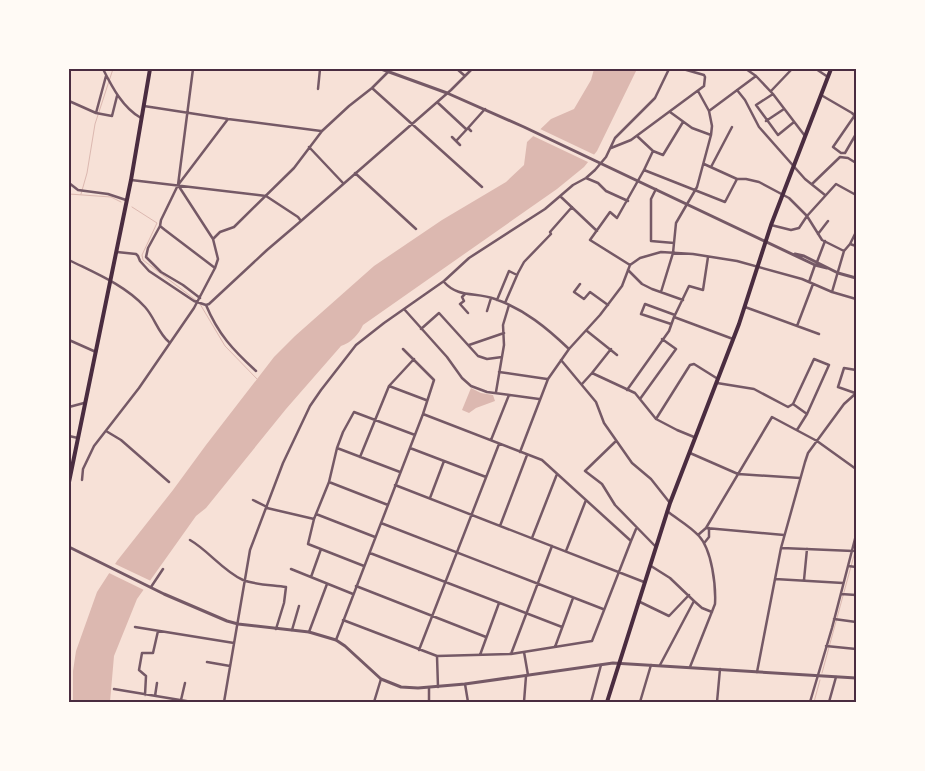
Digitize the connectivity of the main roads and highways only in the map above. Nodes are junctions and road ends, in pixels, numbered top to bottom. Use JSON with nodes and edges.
{"nodes":[{"id":1,"x":150,"y":69,"type":"edge"},
{"id":2,"x":831,"y":69,"type":"edge"},
{"id":3,"x":69,"y":482,"type":"edge"},
{"id":4,"x":607,"y":702,"type":"edge"}],
"edges":[{"from":1,"to":3,"type":"main road"},
{"from":2,"to":4,"type":"main road"}]}
